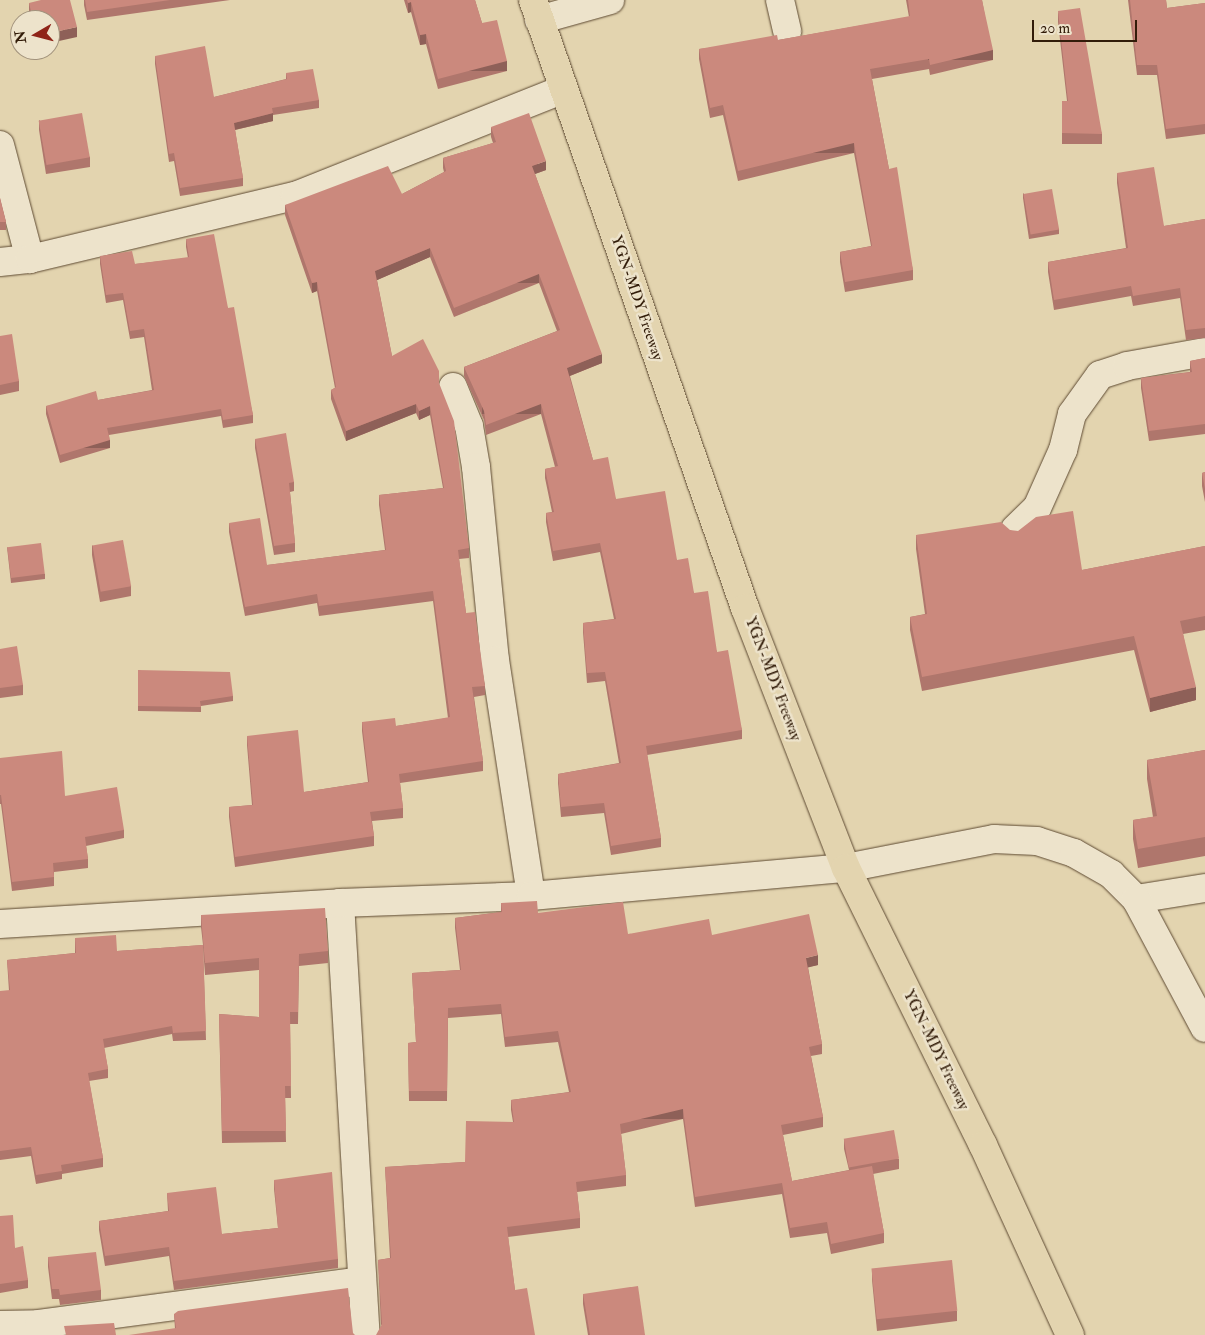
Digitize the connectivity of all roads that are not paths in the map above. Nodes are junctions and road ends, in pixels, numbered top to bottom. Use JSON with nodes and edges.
{"nodes":[{"id":1,"x":610,"y":0,"type":"edge"},
{"id":2,"x":780,"y":0,"type":"edge"},
{"id":3,"x":536,"y":10,"type":"edge"},
{"id":4,"x":787,"y":32,"type":"dead end"},
{"id":5,"x":564,"y":89,"type":"junction"},
{"id":6,"x":0,"y":145,"type":"edge"},
{"id":7,"x":30,"y":259,"type":"junction"},
{"id":8,"x":0,"y":262,"type":"edge"},
{"id":9,"x":1205,"y":352,"type":"edge"},
{"id":10,"x":453,"y":387,"type":"dead end"},
{"id":11,"x":1015,"y":529,"type":"edge"},
{"id":12,"x":846,"y":868,"type":"junction"},
{"id":13,"x":1205,"y":888,"type":"edge"},
{"id":14,"x":531,"y":896,"type":"junction"},
{"id":15,"x":1136,"y":899,"type":"junction"},
{"id":16,"x":340,"y":903,"type":"junction"},
{"id":17,"x":0,"y":924,"type":"edge"},
{"id":18,"x":1205,"y":1028,"type":"edge"},
{"id":19,"x":361,"y":1281,"type":"junction"},
{"id":20,"x":0,"y":1325,"type":"edge"},
{"id":21,"x":39,"y":1329,"type":"edge"},
{"id":22,"x":366,"y":1335,"type":"edge"},
{"id":23,"x":1070,"y":1335,"type":"edge"}],
"edges":[{"from":1,"to":3,"type":"street"},
{"from":2,"to":4,"type":"street"},
{"from":3,"to":5,"type":"main road","name":"YGN-MDY Freeway"},
{"from":5,"to":7,"type":"street"},
{"from":5,"to":12,"type":"main road","name":"YGN-MDY Freeway"},
{"from":6,"to":7,"type":"street"},
{"from":7,"to":8,"type":"street"},
{"from":9,"to":11,"type":"street"},
{"from":10,"to":14,"type":"street"},
{"from":12,"to":14,"type":"street"},
{"from":12,"to":15,"type":"street"},
{"from":12,"to":23,"type":"main road","name":"YGN-MDY Freeway"},
{"from":13,"to":15,"type":"street"},
{"from":14,"to":16,"type":"street"},
{"from":15,"to":18,"type":"street"},
{"from":16,"to":17,"type":"street"},
{"from":16,"to":19,"type":"street"},
{"from":19,"to":21,"type":"street"},
{"from":19,"to":22,"type":"street"},
{"from":20,"to":21,"type":"street"}]}
